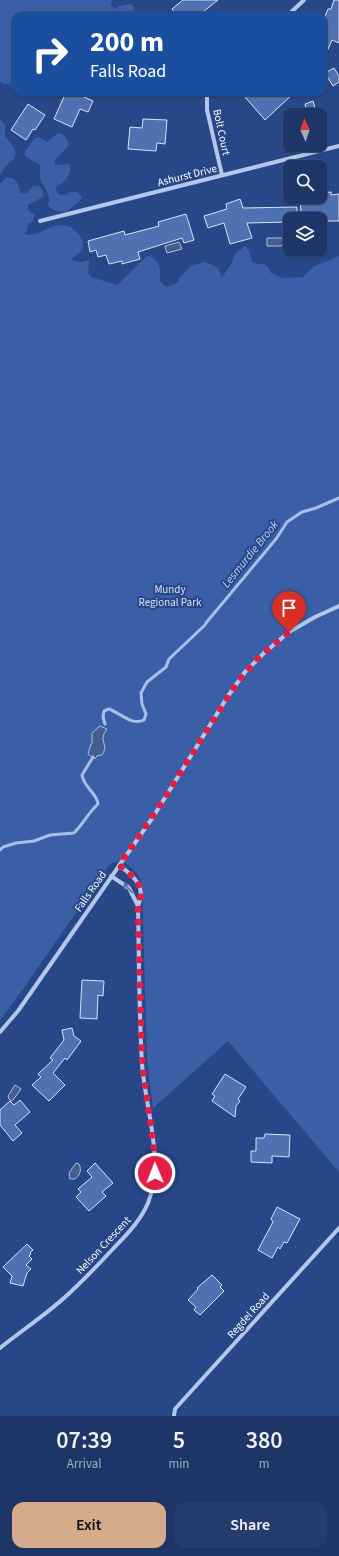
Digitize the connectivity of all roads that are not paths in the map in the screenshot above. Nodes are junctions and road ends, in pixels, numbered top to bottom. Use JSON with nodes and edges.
{"nodes":[{"id":1,"x":304,"y":0,"type":"edge"},
{"id":2,"x":290,"y":12,"type":"edge"},
{"id":3,"x":208,"y":96,"type":"edge"},
{"id":4,"x":339,"y":146,"type":"edge"},
{"id":5,"x":222,"y":175,"type":"junction"},
{"id":6,"x":40,"y":221,"type":"dead end"},
{"id":7,"x":339,"y":606,"type":"edge"},
{"id":8,"x":119,"y":865,"type":"junction"},
{"id":9,"x":111,"y":876,"type":"junction"},
{"id":10,"x":138,"y":906,"type":"junction"},
{"id":11,"x":0,"y":1032,"type":"edge"},
{"id":12,"x":339,"y":1228,"type":"edge"},
{"id":13,"x":0,"y":1348,"type":"edge"},
{"id":14,"x":174,"y":1416,"type":"edge"}],
"edges":[{"from":1,"to":2,"type":"street"},
{"from":3,"to":5,"type":"street","name":"Bolt Court"},
{"from":4,"to":5,"type":"street","name":"Ashurst Drive"},
{"from":5,"to":6,"type":"street","name":"Ashurst Drive"},
{"from":7,"to":8,"type":"street","name":"Falls Road"},
{"from":8,"to":9,"type":"street","name":"Falls Road"},
{"from":8,"to":10,"type":"street","name":"Nelson Crescent"},
{"from":10,"to":9,"type":"street","name":"Nelson Crescent","one_way":true},
{"from":9,"to":11,"type":"street","name":"Falls Road"},
{"from":10,"to":13,"type":"street","name":"Nelson Crescent"},
{"from":12,"to":14,"type":"street","name":"Regdel Road"}]}
